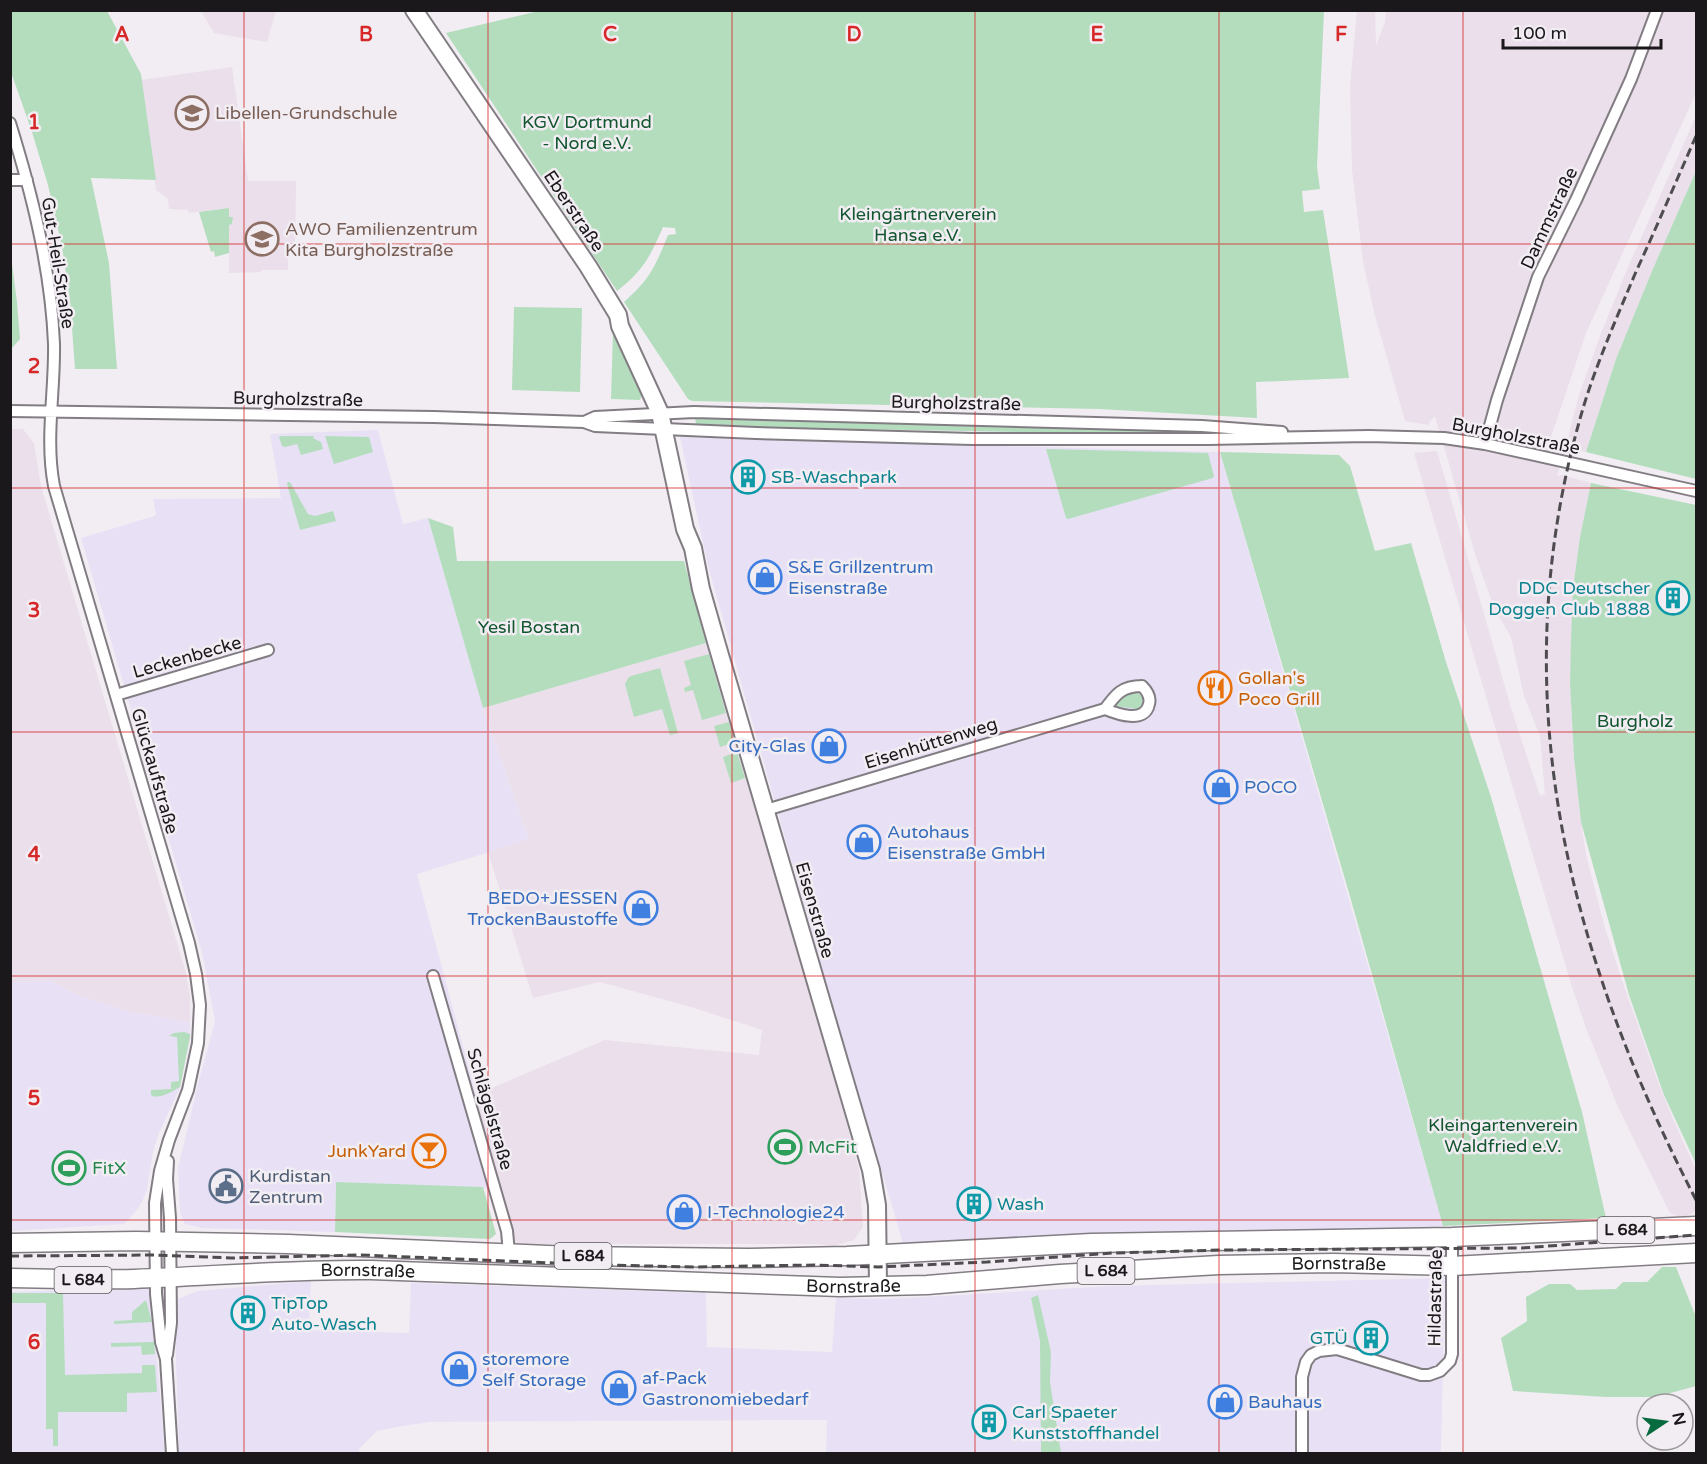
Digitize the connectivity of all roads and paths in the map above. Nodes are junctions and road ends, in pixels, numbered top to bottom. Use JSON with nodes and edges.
{"nodes":[{"id":1,"x":414,"y":10,"type":"edge"},
{"id":2,"x":1657,"y":10,"type":"edge"},
{"id":3,"x":10,"y":123,"type":"edge"},
{"id":4,"x":10,"y":180,"type":"edge"},
{"id":5,"x":27,"y":180,"type":"junction"},
{"id":6,"x":10,"y":411,"type":"edge"},
{"id":7,"x":52,"y":411,"type":"junction"},
{"id":8,"x":667,"y":421,"type":"junction"},
{"id":9,"x":585,"y":422,"type":"junction"},
{"id":10,"x":1252,"y":434,"type":"junction"},
{"id":11,"x":1485,"y":444,"type":"junction"},
{"id":12,"x":1696,"y":491,"type":"edge"},
{"id":13,"x":268,"y":650,"type":"dead end"},
{"id":14,"x":116,"y":695,"type":"junction"},
{"id":15,"x":1105,"y":709,"type":"dead end"},
{"id":16,"x":766,"y":810,"type":"junction"},
{"id":17,"x":433,"y":976,"type":"dead end"},
{"id":18,"x":1694,"y":1227,"type":"edge"},
{"id":19,"x":1452,"y":1238,"type":"junction"},
{"id":20,"x":163,"y":1242,"type":"junction"},
{"id":21,"x":10,"y":1243,"type":"edge"},
{"id":22,"x":509,"y":1253,"type":"junction"},
{"id":23,"x":1696,"y":1254,"type":"edge"},
{"id":24,"x":878,"y":1255,"type":"junction"},
{"id":25,"x":1452,"y":1266,"type":"junction"},
{"id":26,"x":10,"y":1278,"type":"edge"},
{"id":27,"x":163,"y":1278,"type":"junction"},
{"id":28,"x":878,"y":1286,"type":"junction"},
{"id":29,"x":172,"y":1454,"type":"edge"},
{"id":30,"x":1302,"y":1454,"type":"edge"}],
"edges":[{"from":1,"to":8,"type":"street","name":"Eberstraße"},
{"from":2,"to":11,"type":"street","name":"Dammstraße"},
{"from":3,"to":5,"type":"street","name":"Gut-Heil-Straße"},
{"from":4,"to":5,"type":"street"},
{"from":5,"to":7,"type":"street","name":"Gut-Heil-Straße"},
{"from":6,"to":7,"type":"street","name":"Burgholzstraße"},
{"from":7,"to":9,"type":"street","name":"Burgholzstraße"},
{"from":7,"to":14,"type":"street","name":"Glückaufstraße"},
{"from":8,"to":9,"type":"street","name":"Burgholzstraße"},
{"from":8,"to":9,"type":"street","name":"Burgholzstraße"},
{"from":8,"to":10,"type":"street","name":"Burgholzstraße"},
{"from":8,"to":10,"type":"street","name":"Burgholzstraße"},
{"from":8,"to":16,"type":"street","name":"Eisenstraße"},
{"from":10,"to":11,"type":"street","name":"Burgholzstraße"},
{"from":11,"to":12,"type":"street","name":"Burgholzstraße"},
{"from":13,"to":14,"type":"street","name":"Leckenbecke"},
{"from":14,"to":20,"type":"street","name":"Glückaufstraße"},
{"from":15,"to":16,"type":"street","name":"Eisenhüttenweg"},
{"from":16,"to":24,"type":"street","name":"Eisenstraße"},
{"from":17,"to":22,"type":"street","name":"Schlägelstraße"},
{"from":18,"to":19,"type":"main road","name":"Bornstraße","number":"L 684"},
{"from":19,"to":24,"type":"main road","name":"Bornstraße","number":"L 684"},
{"from":19,"to":25,"type":"street","name":"Hildastraße"},
{"from":20,"to":21,"type":"main road","name":"Bornstraße","number":"L 684"},
{"from":20,"to":22,"type":"main road","name":"Bornstraße","number":"L 684"},
{"from":20,"to":27,"type":"street","name":"Glückaufstraße"},
{"from":22,"to":24,"type":"main road","name":"Bornstraße","number":"L 684"},
{"from":23,"to":25,"type":"main road","name":"Bornstraße","number":"L 684"},
{"from":24,"to":28,"type":"street","name":"Eisenstraße"},
{"from":25,"to":28,"type":"main road","name":"Bornstraße","number":"L 684"},
{"from":25,"to":30,"type":"street","name":"Hildastraße"},
{"from":26,"to":27,"type":"main road","name":"Bornstraße","number":"L 684"},
{"from":27,"to":28,"type":"main road","name":"Bornstraße","number":"L 684"},
{"from":27,"to":29,"type":"street","name":"Glückaufstraße"}]}
